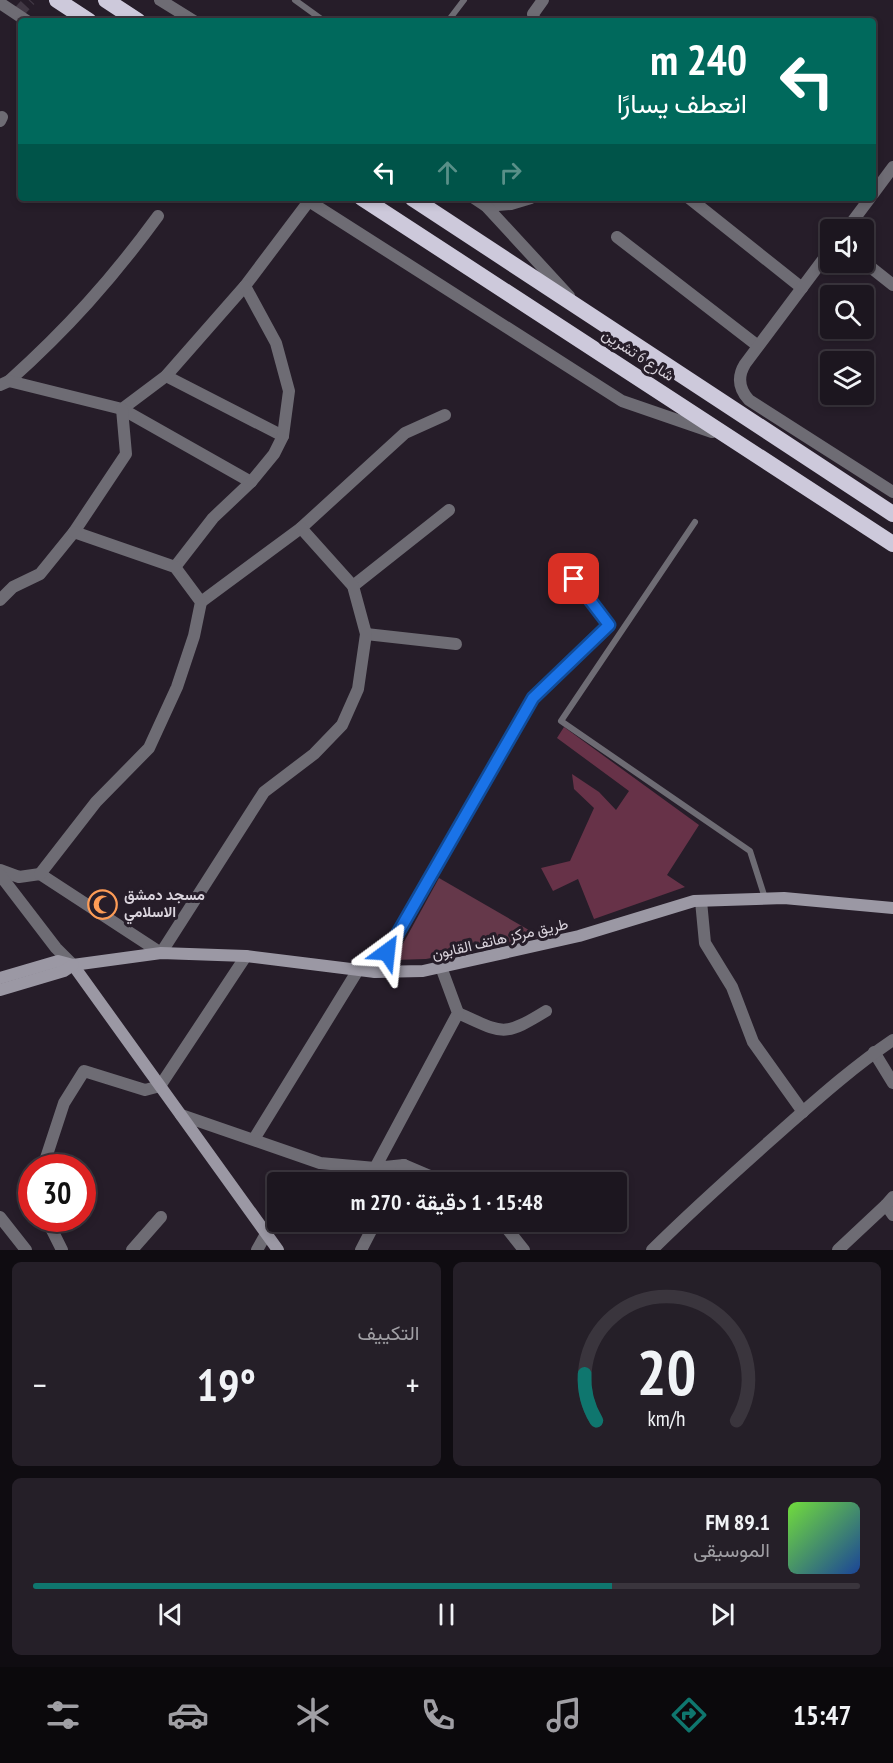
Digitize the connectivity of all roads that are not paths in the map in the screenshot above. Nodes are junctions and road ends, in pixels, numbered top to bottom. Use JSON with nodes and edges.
{"nodes":[{"id":1,"x":57,"y":0,"type":"edge"},
{"id":2,"x":106,"y":0,"type":"edge"},
{"id":3,"x":160,"y":0,"type":"edge"},
{"id":4,"x":295,"y":0,"type":"edge"},
{"id":5,"x":464,"y":0,"type":"edge"},
{"id":6,"x":543,"y":0,"type":"edge"},
{"id":7,"x":0,"y":3,"type":"edge"},
{"id":8,"x":174,"y":4,"type":"edge"},
{"id":9,"x":22,"y":18,"type":"edge"},
{"id":10,"x":84,"y":18,"type":"edge"},
{"id":11,"x":133,"y":18,"type":"edge"},
{"id":12,"x":190,"y":18,"type":"edge"},
{"id":13,"x":320,"y":18,"type":"edge"},
{"id":14,"x":450,"y":18,"type":"edge"},
{"id":15,"x":534,"y":18,"type":"edge"},
{"id":16,"x":893,"y":167,"type":"edge"},
{"id":17,"x":876,"y":190,"type":"edge"},
{"id":18,"x":305,"y":201,"type":"edge"},
{"id":19,"x":308,"y":201,"type":"edge"},
{"id":20,"x":367,"y":201,"type":"edge"},
{"id":21,"x":417,"y":201,"type":"edge"},
{"id":22,"x":478,"y":201,"type":"edge"},
{"id":23,"x":521,"y":201,"type":"edge"},
{"id":24,"x":693,"y":201,"type":"edge"},
{"id":25,"x":868,"y":201,"type":"edge"},
{"id":26,"x":486,"y":206,"type":"junction"},
{"id":27,"x":158,"y":216,"type":"dead end"},
{"id":28,"x":854,"y":219,"type":"edge"},
{"id":29,"x":617,"y":237,"type":"dead end"},
{"id":30,"x":820,"y":264,"type":"edge"},
{"id":31,"x":874,"y":270,"type":"edge"},
{"id":32,"x":893,"y":285,"type":"edge"},
{"id":33,"x":244,"y":286,"type":"junction"},
{"id":34,"x":802,"y":288,"type":"junction"},
{"id":35,"x":582,"y":310,"type":"junction"},
{"id":36,"x":758,"y":346,"type":"junction"},
{"id":37,"x":166,"y":376,"type":"junction"},
{"id":38,"x":4,"y":383,"type":"edge"},
{"id":39,"x":122,"y":409,"type":"junction"},
{"id":40,"x":444,"y":415,"type":"dead end"},
{"id":41,"x":283,"y":436,"type":"junction"},
{"id":42,"x":735,"y":440,"type":"junction"},
{"id":43,"x":251,"y":482,"type":"junction"},
{"id":44,"x":893,"y":492,"type":"edge"},
{"id":45,"x":448,"y":510,"type":"dead end"},
{"id":46,"x":893,"y":514,"type":"edge"},
{"id":47,"x":695,"y":522,"type":"dead end"},
{"id":48,"x":301,"y":528,"type":"junction"},
{"id":49,"x":74,"y":532,"type":"junction"},
{"id":50,"x":893,"y":544,"type":"edge"},
{"id":51,"x":175,"y":567,"type":"junction"},
{"id":52,"x":574,"y":579,"type":"dead end"},
{"id":53,"x":353,"y":586,"type":"junction"},
{"id":54,"x":0,"y":600,"type":"edge"},
{"id":55,"x":201,"y":602,"type":"junction"},
{"id":56,"x":366,"y":634,"type":"junction"},
{"id":57,"x":456,"y":644,"type":"dead end"},
{"id":58,"x":0,"y":872,"type":"edge"},
{"id":59,"x":40,"y":874,"type":"junction"},
{"id":60,"x":765,"y":898,"type":"junction"},
{"id":61,"x":701,"y":900,"type":"junction"},
{"id":62,"x":893,"y":908,"type":"edge"},
{"id":63,"x":161,"y":953,"type":"junction"},
{"id":64,"x":246,"y":956,"type":"junction"},
{"id":65,"x":73,"y":965,"type":"junction"},
{"id":66,"x":441,"y":967,"type":"junction"},
{"id":67,"x":358,"y":970,"type":"junction"},
{"id":68,"x":375,"y":972,"type":"junction"},
{"id":69,"x":0,"y":978,"type":"edge"},
{"id":70,"x":0,"y":990,"type":"edge"},
{"id":71,"x":546,"y":1011,"type":"dead end"},
{"id":72,"x":458,"y":1013,"type":"junction"},
{"id":73,"x":893,"y":1040,"type":"edge"},
{"id":74,"x":874,"y":1052,"type":"junction"},
{"id":75,"x":893,"y":1083,"type":"edge"},
{"id":76,"x":160,"y":1086,"type":"junction"},
{"id":77,"x":803,"y":1112,"type":"junction"},
{"id":78,"x":181,"y":1115,"type":"junction"},
{"id":79,"x":254,"y":1139,"type":"junction"},
{"id":80,"x":47,"y":1154,"type":"edge"},
{"id":81,"x":404,"y":1165,"type":"junction"},
{"id":82,"x":375,"y":1168,"type":"junction"},
{"id":83,"x":400,"y":1172,"type":"edge"},
{"id":84,"x":420,"y":1172,"type":"edge"},
{"id":85,"x":891,"y":1206,"type":"edge"},
{"id":86,"x":0,"y":1217,"type":"edge"},
{"id":87,"x":161,"y":1217,"type":"dead end"},
{"id":88,"x":53,"y":1232,"type":"edge"},
{"id":89,"x":370,"y":1232,"type":"edge"},
{"id":90,"x":510,"y":1232,"type":"edge"},
{"id":91,"x":266,"y":1234,"type":"junction"},
{"id":92,"x":27,"y":1250,"type":"edge"},
{"id":93,"x":62,"y":1250,"type":"edge"},
{"id":94,"x":132,"y":1250,"type":"edge"},
{"id":95,"x":258,"y":1250,"type":"edge"},
{"id":96,"x":278,"y":1250,"type":"edge"},
{"id":97,"x":361,"y":1250,"type":"edge"},
{"id":98,"x":524,"y":1250,"type":"edge"},
{"id":99,"x":652,"y":1250,"type":"edge"},
{"id":100,"x":838,"y":1250,"type":"edge"}],
"edges":[{"from":1,"to":10,"type":"highway"},
{"from":2,"to":11,"type":"highway"},
{"from":3,"to":8,"type":"street"},
{"from":4,"to":13,"type":"lane"},
{"from":5,"to":14,"type":"lane"},
{"from":6,"to":15,"type":"street"},
{"from":7,"to":9,"type":"street"},
{"from":8,"to":12,"type":"street"},
{"from":16,"to":17,"type":"street"},
{"from":18,"to":33,"type":"street"},
{"from":19,"to":42,"type":"street"},
{"from":20,"to":42,"type":"highway","name":"شارع 6 تشرين"},
{"from":21,"to":35,"type":"highway","name":"شارع 6 تشرين"},
{"from":22,"to":26,"type":"street"},
{"from":23,"to":26,"type":"street"},
{"from":24,"to":34,"type":"street"},
{"from":25,"to":28,"type":"street"},
{"from":26,"to":35,"type":"street"},
{"from":27,"to":38,"type":"street"},
{"from":29,"to":36,"type":"street"},
{"from":30,"to":34,"type":"street"},
{"from":31,"to":32,"type":"street"},
{"from":33,"to":37,"type":"street"},
{"from":33,"to":41,"type":"street"},
{"from":34,"to":36,"type":"street"},
{"from":35,"to":46,"type":"highway","name":"شارع 6 تشرين"},
{"from":36,"to":44,"type":"street"},
{"from":37,"to":39,"type":"street"},
{"from":37,"to":41,"type":"street"},
{"from":38,"to":39,"type":"street"},
{"from":39,"to":43,"type":"street"},
{"from":39,"to":49,"type":"street"},
{"from":40,"to":48,"type":"street"},
{"from":41,"to":43,"type":"street"},
{"from":42,"to":50,"type":"highway","name":"شارع 6 تشرين"},
{"from":43,"to":51,"type":"street"},
{"from":45,"to":53,"type":"street"},
{"from":47,"to":60,"type":"lane"},
{"from":48,"to":53,"type":"street"},
{"from":48,"to":55,"type":"street"},
{"from":49,"to":51,"type":"street"},
{"from":49,"to":54,"type":"street"},
{"from":51,"to":55,"type":"street"},
{"from":52,"to":68,"type":"street"},
{"from":53,"to":56,"type":"street"},
{"from":55,"to":59,"type":"street"},
{"from":56,"to":57,"type":"street"},
{"from":56,"to":63,"type":"street"},
{"from":58,"to":59,"type":"street"},
{"from":58,"to":65,"type":"street"},
{"from":59,"to":63,"type":"street"},
{"from":60,"to":61,"type":"main road","name":"طريق مركز هاتف القابون"},
{"from":60,"to":62,"type":"main road","name":"طريق مركز هاتف القابون"},
{"from":61,"to":66,"type":"main road","name":"طريق مركز هاتف القابون"},
{"from":61,"to":77,"type":"street"},
{"from":63,"to":64,"type":"main road","name":"طريق مركز هاتف القابون"},
{"from":63,"to":65,"type":"main road","name":"طريق مركز هاتف القابون"},
{"from":64,"to":67,"type":"main road","name":"طريق مركز هاتف القابون"},
{"from":64,"to":76,"type":"street"},
{"from":65,"to":69,"type":"main road"},
{"from":65,"to":70,"type":"main road"},
{"from":65,"to":76,"type":"main road"},
{"from":66,"to":68,"type":"main road","name":"طريق مركز هاتف القابون"},
{"from":66,"to":72,"type":"street"},
{"from":67,"to":68,"type":"main road","name":"طريق مركز هاتف القابون"},
{"from":67,"to":79,"type":"street"},
{"from":71,"to":72,"type":"street"},
{"from":72,"to":82,"type":"street"},
{"from":73,"to":74,"type":"street"},
{"from":74,"to":75,"type":"street"},
{"from":74,"to":77,"type":"street"},
{"from":76,"to":78,"type":"main road"},
{"from":76,"to":80,"type":"street"},
{"from":77,"to":99,"type":"street"},
{"from":78,"to":79,"type":"street"},
{"from":78,"to":91,"type":"main road"},
{"from":79,"to":82,"type":"street"},
{"from":81,"to":82,"type":"street"},
{"from":81,"to":83,"type":"street"},
{"from":81,"to":84,"type":"street"},
{"from":85,"to":100,"type":"street"},
{"from":86,"to":92,"type":"street"},
{"from":87,"to":94,"type":"street"},
{"from":88,"to":93,"type":"street"},
{"from":89,"to":97,"type":"street"},
{"from":90,"to":98,"type":"street"},
{"from":91,"to":95,"type":"street"},
{"from":91,"to":96,"type":"main road"}]}
